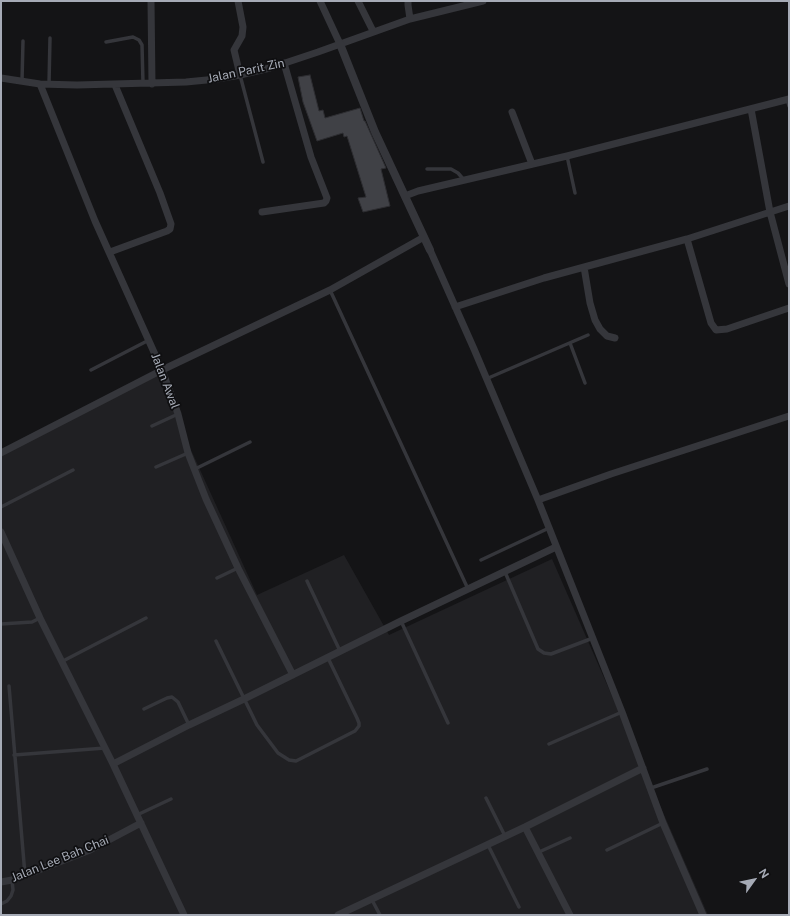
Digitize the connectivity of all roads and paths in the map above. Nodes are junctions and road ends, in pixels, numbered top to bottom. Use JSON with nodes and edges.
{"nodes":[{"id":1,"x":151,"y":1,"type":"edge"},
{"id":2,"x":238,"y":1,"type":"edge"},
{"id":3,"x":320,"y":1,"type":"edge"},
{"id":4,"x":358,"y":1,"type":"edge"},
{"id":5,"x":408,"y":1,"type":"edge"},
{"id":6,"x":483,"y":1,"type":"edge"},
{"id":7,"x":463,"y":4,"type":"edge"},
{"id":8,"x":410,"y":19,"type":"junction"},
{"id":9,"x":373,"y":31,"type":"junction"},
{"id":10,"x":50,"y":38,"type":"dead end"},
{"id":11,"x":23,"y":41,"type":"dead end"},
{"id":12,"x":106,"y":42,"type":"dead end"},
{"id":13,"x":340,"y":44,"type":"junction"},
{"id":14,"x":284,"y":63,"type":"junction"},
{"id":15,"x":240,"y":75,"type":"junction"},
{"id":16,"x":1,"y":78,"type":"edge"},
{"id":17,"x":22,"y":81,"type":"junction"},
{"id":18,"x":40,"y":84,"type":"junction"},
{"id":19,"x":49,"y":84,"type":"junction"},
{"id":20,"x":143,"y":84,"type":"junction"},
{"id":21,"x":152,"y":84,"type":"junction"},
{"id":22,"x":115,"y":85,"type":"junction"},
{"id":23,"x":788,"y":101,"type":"edge"},
{"id":24,"x":751,"y":109,"type":"junction"},
{"id":25,"x":512,"y":112,"type":"dead end"},
{"id":26,"x":567,"y":156,"type":"junction"},
{"id":27,"x":263,"y":162,"type":"dead end"},
{"id":28,"x":532,"y":164,"type":"junction"},
{"id":29,"x":427,"y":168,"type":"dead end"},
{"id":30,"x":464,"y":180,"type":"junction"},
{"id":31,"x":575,"y":193,"type":"dead end"},
{"id":32,"x":405,"y":196,"type":"junction"},
{"id":33,"x":789,"y":206,"type":"edge"},
{"id":34,"x":262,"y":212,"type":"dead end"},
{"id":35,"x":770,"y":212,"type":"junction"},
{"id":36,"x":424,"y":237,"type":"junction"},
{"id":37,"x":687,"y":239,"type":"junction"},
{"id":38,"x":429,"y":248,"type":"joint"},
{"id":39,"x":110,"y":252,"type":"junction"},
{"id":40,"x":584,"y":267,"type":"junction"},
{"id":41,"x":789,"y":284,"type":"edge"},
{"id":42,"x":331,"y":292,"type":"junction"},
{"id":43,"x":455,"y":307,"type":"junction"},
{"id":44,"x":789,"y":308,"type":"edge"},
{"id":45,"x":588,"y":336,"type":"dead end"},
{"id":46,"x":615,"y":338,"type":"dead end"},
{"id":47,"x":149,"y":340,"type":"junction"},
{"id":48,"x":570,"y":343,"type":"junction"},
{"id":49,"x":91,"y":370,"type":"dead end"},
{"id":50,"x":162,"y":370,"type":"junction"},
{"id":51,"x":486,"y":379,"type":"junction"},
{"id":52,"x":585,"y":383,"type":"dead end"},
{"id":53,"x":178,"y":414,"type":"junction"},
{"id":54,"x":789,"y":416,"type":"edge"},
{"id":55,"x":152,"y":426,"type":"dead end"},
{"id":56,"x":250,"y":442,"type":"dead end"},
{"id":57,"x":1,"y":453,"type":"edge"},
{"id":58,"x":188,"y":453,"type":"junction"},
{"id":59,"x":156,"y":467,"type":"dead end"},
{"id":60,"x":194,"y":469,"type":"junction"},
{"id":61,"x":73,"y":470,"type":"dead end"},
{"id":62,"x":538,"y":500,"type":"junction"},
{"id":63,"x":1,"y":507,"type":"edge"},
{"id":64,"x":549,"y":528,"type":"junction"},
{"id":65,"x":1,"y":532,"type":"edge"},
{"id":66,"x":556,"y":547,"type":"junction"},
{"id":67,"x":481,"y":560,"type":"dead end"},
{"id":68,"x":238,"y":568,"type":"junction"},
{"id":69,"x":505,"y":572,"type":"junction"},
{"id":70,"x":217,"y":578,"type":"dead end"},
{"id":71,"x":307,"y":581,"type":"dead end"},
{"id":72,"x":468,"y":589,"type":"junction"},
{"id":73,"x":40,"y":618,"type":"junction"},
{"id":74,"x":146,"y":618,"type":"dead end"},
{"id":75,"x":401,"y":621,"type":"junction"},
{"id":76,"x":1,"y":624,"type":"edge"},
{"id":77,"x":593,"y":638,"type":"junction"},
{"id":78,"x":216,"y":641,"type":"dead end"},
{"id":79,"x":340,"y":651,"type":"junction"},
{"id":80,"x":328,"y":658,"type":"junction"},
{"id":81,"x":63,"y":661,"type":"junction"},
{"id":82,"x":293,"y":675,"type":"junction"},
{"id":83,"x":9,"y":686,"type":"dead end"},
{"id":84,"x":244,"y":699,"type":"junction"},
{"id":85,"x":144,"y":709,"type":"dead end"},
{"id":86,"x":622,"y":712,"type":"junction"},
{"id":87,"x":448,"y":723,"type":"dead end"},
{"id":88,"x":189,"y":725,"type":"junction"},
{"id":89,"x":550,"y":744,"type":"dead end"},
{"id":90,"x":105,"y":748,"type":"junction"},
{"id":91,"x":14,"y":755,"type":"junction"},
{"id":92,"x":113,"y":764,"type":"junction"},
{"id":93,"x":643,"y":768,"type":"junction"},
{"id":94,"x":707,"y":769,"type":"dead end"},
{"id":95,"x":651,"y":788,"type":"junction"},
{"id":96,"x":486,"y":798,"type":"dead end"},
{"id":97,"x":171,"y":799,"type":"dead end"},
{"id":98,"x":137,"y":815,"type":"junction"},
{"id":99,"x":140,"y":823,"type":"junction"},
{"id":100,"x":664,"y":823,"type":"junction"},
{"id":101,"x":524,"y":827,"type":"junction"},
{"id":102,"x":505,"y":836,"type":"junction"},
{"id":103,"x":570,"y":838,"type":"dead end"},
{"id":104,"x":487,"y":844,"type":"junction"},
{"id":105,"x":607,"y":850,"type":"dead end"},
{"id":106,"x":539,"y":852,"type":"junction"},
{"id":107,"x":25,"y":875,"type":"junction"},
{"id":108,"x":12,"y":880,"type":"junction"},
{"id":109,"x":1,"y":882,"type":"edge"},
{"id":110,"x":372,"y":900,"type":"junction"},
{"id":111,"x":1,"y":904,"type":"edge"},
{"id":112,"x":519,"y":906,"type":"dead end"},
{"id":113,"x":184,"y":915,"type":"edge"},
{"id":114,"x":338,"y":915,"type":"edge"},
{"id":115,"x":380,"y":915,"type":"edge"},
{"id":116,"x":570,"y":915,"type":"edge"},
{"id":117,"x":704,"y":915,"type":"edge"}],
"edges":[{"from":1,"to":21,"type":"street"},
{"from":2,"to":15,"type":"street"},
{"from":3,"to":13,"type":"street"},
{"from":4,"to":9,"type":"street"},
{"from":5,"to":8,"type":"street"},
{"from":6,"to":7,"type":"street","name":"Jalan Parit Zin"},
{"from":7,"to":8,"type":"street","name":"Jalan Parit Zin"},
{"from":8,"to":9,"type":"street","name":"Jalan Parit Zin"},
{"from":9,"to":13,"type":"street","name":"Jalan Parit Zin"},
{"from":10,"to":19,"type":"lane"},
{"from":11,"to":17,"type":"lane"},
{"from":12,"to":20,"type":"lane"},
{"from":13,"to":14,"type":"street","name":"Jalan Parit Zin"},
{"from":13,"to":32,"type":"street"},
{"from":14,"to":15,"type":"street","name":"Jalan Parit Zin"},
{"from":14,"to":34,"type":"street"},
{"from":15,"to":21,"type":"street","name":"Jalan Parit Zin"},
{"from":15,"to":27,"type":"lane"},
{"from":16,"to":17,"type":"street","name":"Jalan Parit Zin"},
{"from":17,"to":18,"type":"street","name":"Jalan Parit Zin"},
{"from":18,"to":19,"type":"street","name":"Jalan Parit Zin"},
{"from":18,"to":39,"type":"street","name":"Jalan Awal"},
{"from":19,"to":22,"type":"street","name":"Jalan Parit Zin"},
{"from":20,"to":21,"type":"street","name":"Jalan Parit Zin"},
{"from":20,"to":22,"type":"street","name":"Jalan Parit Zin"},
{"from":22,"to":39,"type":"street"},
{"from":23,"to":24,"type":"street"},
{"from":24,"to":26,"type":"street"},
{"from":24,"to":35,"type":"street"},
{"from":25,"to":28,"type":"street"},
{"from":26,"to":28,"type":"street"},
{"from":26,"to":31,"type":"lane"},
{"from":28,"to":30,"type":"street"},
{"from":29,"to":30,"type":"lane"},
{"from":30,"to":32,"type":"street"},
{"from":32,"to":36,"type":"street"},
{"from":33,"to":35,"type":"street"},
{"from":35,"to":37,"type":"street"},
{"from":35,"to":41,"type":"street"},
{"from":36,"to":38,"type":"street"},
{"from":36,"to":42,"type":"street"},
{"from":37,"to":40,"type":"street"},
{"from":37,"to":44,"type":"street"},
{"from":38,"to":43,"type":"street"},
{"from":39,"to":47,"type":"street","name":"Jalan Awal"},
{"from":40,"to":43,"type":"street"},
{"from":40,"to":46,"type":"street"},
{"from":42,"to":50,"type":"street"},
{"from":42,"to":72,"type":"lane"},
{"from":43,"to":51,"type":"street"},
{"from":45,"to":48,"type":"lane"},
{"from":47,"to":49,"type":"lane"},
{"from":47,"to":50,"type":"street","name":"Jalan Awal"},
{"from":48,"to":51,"type":"lane"},
{"from":48,"to":52,"type":"lane"},
{"from":50,"to":53,"type":"street","name":"Jalan Awal"},
{"from":50,"to":57,"type":"street"},
{"from":51,"to":62,"type":"street"},
{"from":53,"to":55,"type":"lane"},
{"from":53,"to":58,"type":"street","name":"Jalan Awal"},
{"from":54,"to":62,"type":"street"},
{"from":56,"to":60,"type":"lane"},
{"from":58,"to":59,"type":"lane"},
{"from":58,"to":60,"type":"street","name":"Jalan Awal"},
{"from":60,"to":68,"type":"street","name":"Jalan Awal"},
{"from":61,"to":63,"type":"lane"},
{"from":62,"to":64,"type":"street"},
{"from":64,"to":66,"type":"street"},
{"from":64,"to":67,"type":"lane"},
{"from":65,"to":73,"type":"street"},
{"from":66,"to":69,"type":"street"},
{"from":66,"to":77,"type":"street"},
{"from":68,"to":70,"type":"lane"},
{"from":68,"to":82,"type":"street","name":"Jalan Awal"},
{"from":69,"to":72,"type":"street"},
{"from":69,"to":77,"type":"lane"},
{"from":71,"to":79,"type":"lane"},
{"from":72,"to":75,"type":"street"},
{"from":73,"to":76,"type":"lane"},
{"from":73,"to":81,"type":"street"},
{"from":74,"to":81,"type":"lane"},
{"from":75,"to":79,"type":"street"},
{"from":75,"to":87,"type":"lane"},
{"from":77,"to":86,"type":"street"},
{"from":78,"to":84,"type":"lane"},
{"from":79,"to":80,"type":"street"},
{"from":80,"to":82,"type":"street"},
{"from":80,"to":84,"type":"lane"},
{"from":81,"to":90,"type":"street"},
{"from":82,"to":84,"type":"street"},
{"from":83,"to":91,"type":"lane"},
{"from":84,"to":88,"type":"street"},
{"from":85,"to":88,"type":"lane"},
{"from":86,"to":89,"type":"lane"},
{"from":86,"to":93,"type":"street"},
{"from":88,"to":92,"type":"street"},
{"from":90,"to":91,"type":"lane"},
{"from":90,"to":92,"type":"street"},
{"from":91,"to":107,"type":"lane"},
{"from":92,"to":98,"type":"street"},
{"from":93,"to":95,"type":"street"},
{"from":93,"to":101,"type":"street"},
{"from":94,"to":95,"type":"lane"},
{"from":95,"to":100,"type":"street"},
{"from":96,"to":102,"type":"lane"},
{"from":97,"to":98,"type":"lane"},
{"from":98,"to":99,"type":"street"},
{"from":99,"to":107,"type":"street","name":"Jalan Lee Bah Chai"},
{"from":99,"to":113,"type":"street"},
{"from":100,"to":105,"type":"lane"},
{"from":100,"to":117,"type":"street"},
{"from":101,"to":102,"type":"street"},
{"from":101,"to":106,"type":"street"},
{"from":102,"to":104,"type":"street"},
{"from":103,"to":106,"type":"lane"},
{"from":104,"to":110,"type":"street"},
{"from":104,"to":112,"type":"lane"},
{"from":106,"to":116,"type":"street"},
{"from":107,"to":108,"type":"street","name":"Jalan Lee Bah Chai"},
{"from":108,"to":109,"type":"street","name":"Jalan Lee Bah Chai"},
{"from":108,"to":111,"type":"lane"},
{"from":110,"to":114,"type":"street"},
{"from":110,"to":115,"type":"lane"}]}
